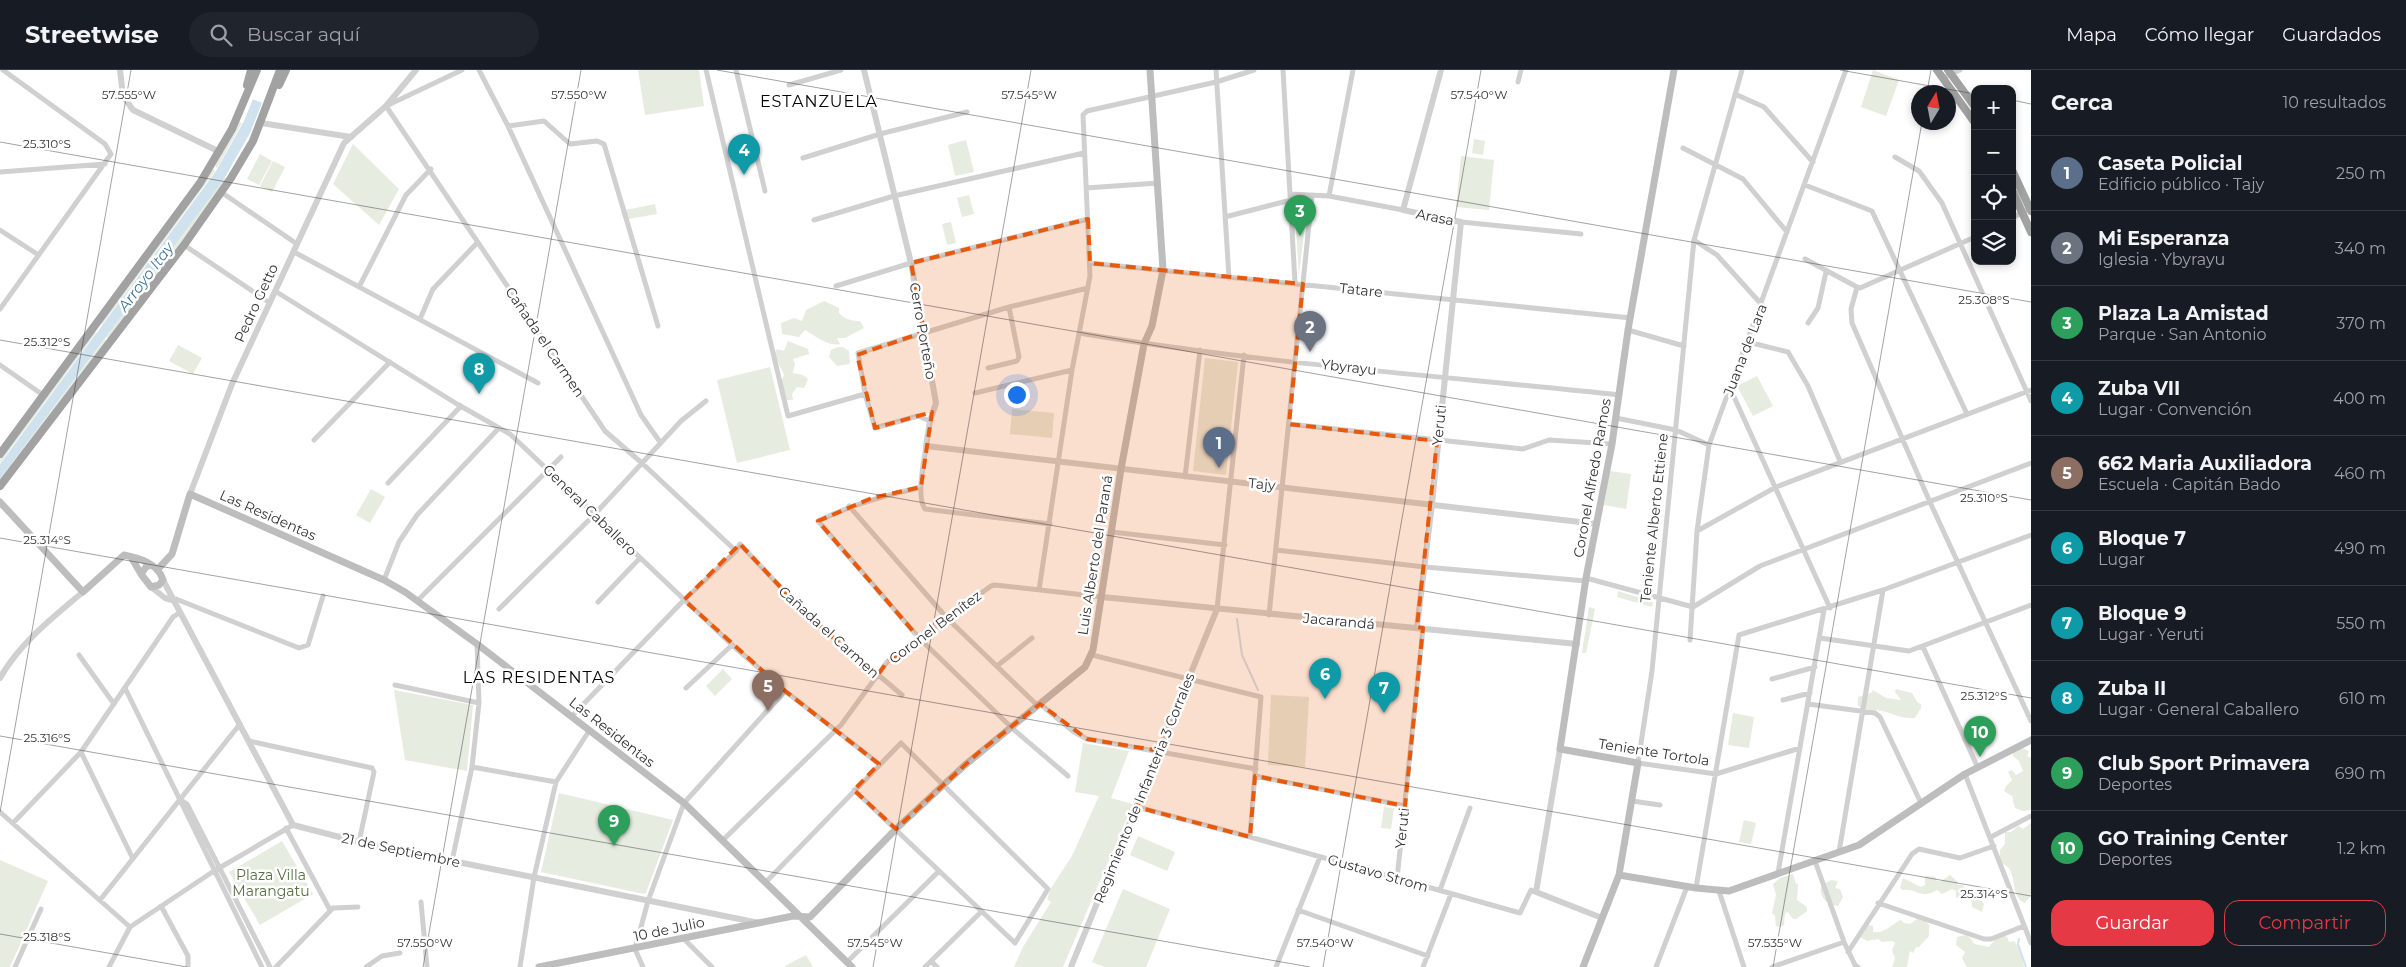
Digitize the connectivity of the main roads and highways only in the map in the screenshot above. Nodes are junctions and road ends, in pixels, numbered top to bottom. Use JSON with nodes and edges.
{"nodes":[{"id":1,"x":251,"y":70,"type":"edge"},
{"id":2,"x":258,"y":70,"type":"edge"},
{"id":3,"x":280,"y":70,"type":"edge"},
{"id":4,"x":286,"y":70,"type":"edge"},
{"id":5,"x":1150,"y":70,"type":"edge"},
{"id":6,"x":1674,"y":70,"type":"edge"},
{"id":7,"x":1937,"y":70,"type":"edge"},
{"id":8,"x":1947,"y":74,"type":"edge"},
{"id":9,"x":248,"y":94,"type":"junction"},
{"id":10,"x":268,"y":102,"type":"junction"},
{"id":11,"x":1971,"y":102,"type":"edge"},
{"id":12,"x":1971,"y":106,"type":"edge"},
{"id":13,"x":1965,"y":109,"type":"junction"},
{"id":14,"x":1971,"y":117,"type":"edge"},
{"id":15,"x":2014,"y":175,"type":"edge"},
{"id":16,"x":2016,"y":199,"type":"edge"},
{"id":17,"x":2031,"y":210,"type":"edge"},
{"id":18,"x":2031,"y":232,"type":"edge"},
{"id":19,"x":0,"y":454,"type":"edge"},
{"id":20,"x":0,"y":486,"type":"edge"},
{"id":21,"x":190,"y":494,"type":"joint"},
{"id":22,"x":0,"y":502,"type":"edge"},
{"id":23,"x":131,"y":557,"type":"junction"},
{"id":24,"x":154,"y":567,"type":"junction"},
{"id":25,"x":141,"y":574,"type":"junction"},
{"id":26,"x":2031,"y":740,"type":"edge"},
{"id":27,"x":1560,"y":749,"type":"joint"},
{"id":28,"x":1638,"y":763,"type":"joint"},
{"id":29,"x":1619,"y":875,"type":"junction"},
{"id":30,"x":803,"y":917,"type":"junction"},
{"id":31,"x":849,"y":964,"type":"edge"},
{"id":32,"x":539,"y":967,"type":"edge"},
{"id":33,"x":1583,"y":967,"type":"edge"}],
"edges":[{"from":1,"to":9,"type":"highway"},
{"from":2,"to":9,"type":"highway"},
{"from":3,"to":10,"type":"highway"},
{"from":4,"to":10,"type":"highway"},
{"from":5,"to":30,"type":"main road","name":"Luis Alberto del Paraná"},
{"from":6,"to":27,"type":"main road","name":"Coronel Alfredo Ramos"},
{"from":7,"to":8,"type":"highway"},
{"from":8,"to":11,"type":"highway"},
{"from":8,"to":13,"type":"highway"},
{"from":9,"to":19,"type":"highway"},
{"from":10,"to":20,"type":"highway"},
{"from":12,"to":13,"type":"highway"},
{"from":13,"to":14,"type":"highway"},
{"from":15,"to":17,"type":"highway"},
{"from":16,"to":18,"type":"highway"},
{"from":21,"to":24,"type":"main road","name":"Pedro Getto"},
{"from":21,"to":30,"type":"main road","name":"Las Residentas"},
{"from":22,"to":23,"type":"main road"},
{"from":23,"to":24,"type":"main road"},
{"from":23,"to":25,"type":"main road"},
{"from":24,"to":25,"type":"main road","name":"Pedro Getto"},
{"from":24,"to":25,"type":"main road"},
{"from":26,"to":29,"type":"main road"},
{"from":27,"to":28,"type":"main road","name":"Teniente Tortola"},
{"from":28,"to":29,"type":"main road","name":"Teniente Alberto Ettiene"},
{"from":29,"to":33,"type":"main road","name":"Teniente Alberto Ettiene"},
{"from":30,"to":31,"type":"main road","name":"Las Residentas"},
{"from":30,"to":32,"type":"main road","name":"10 de Julio"}]}
